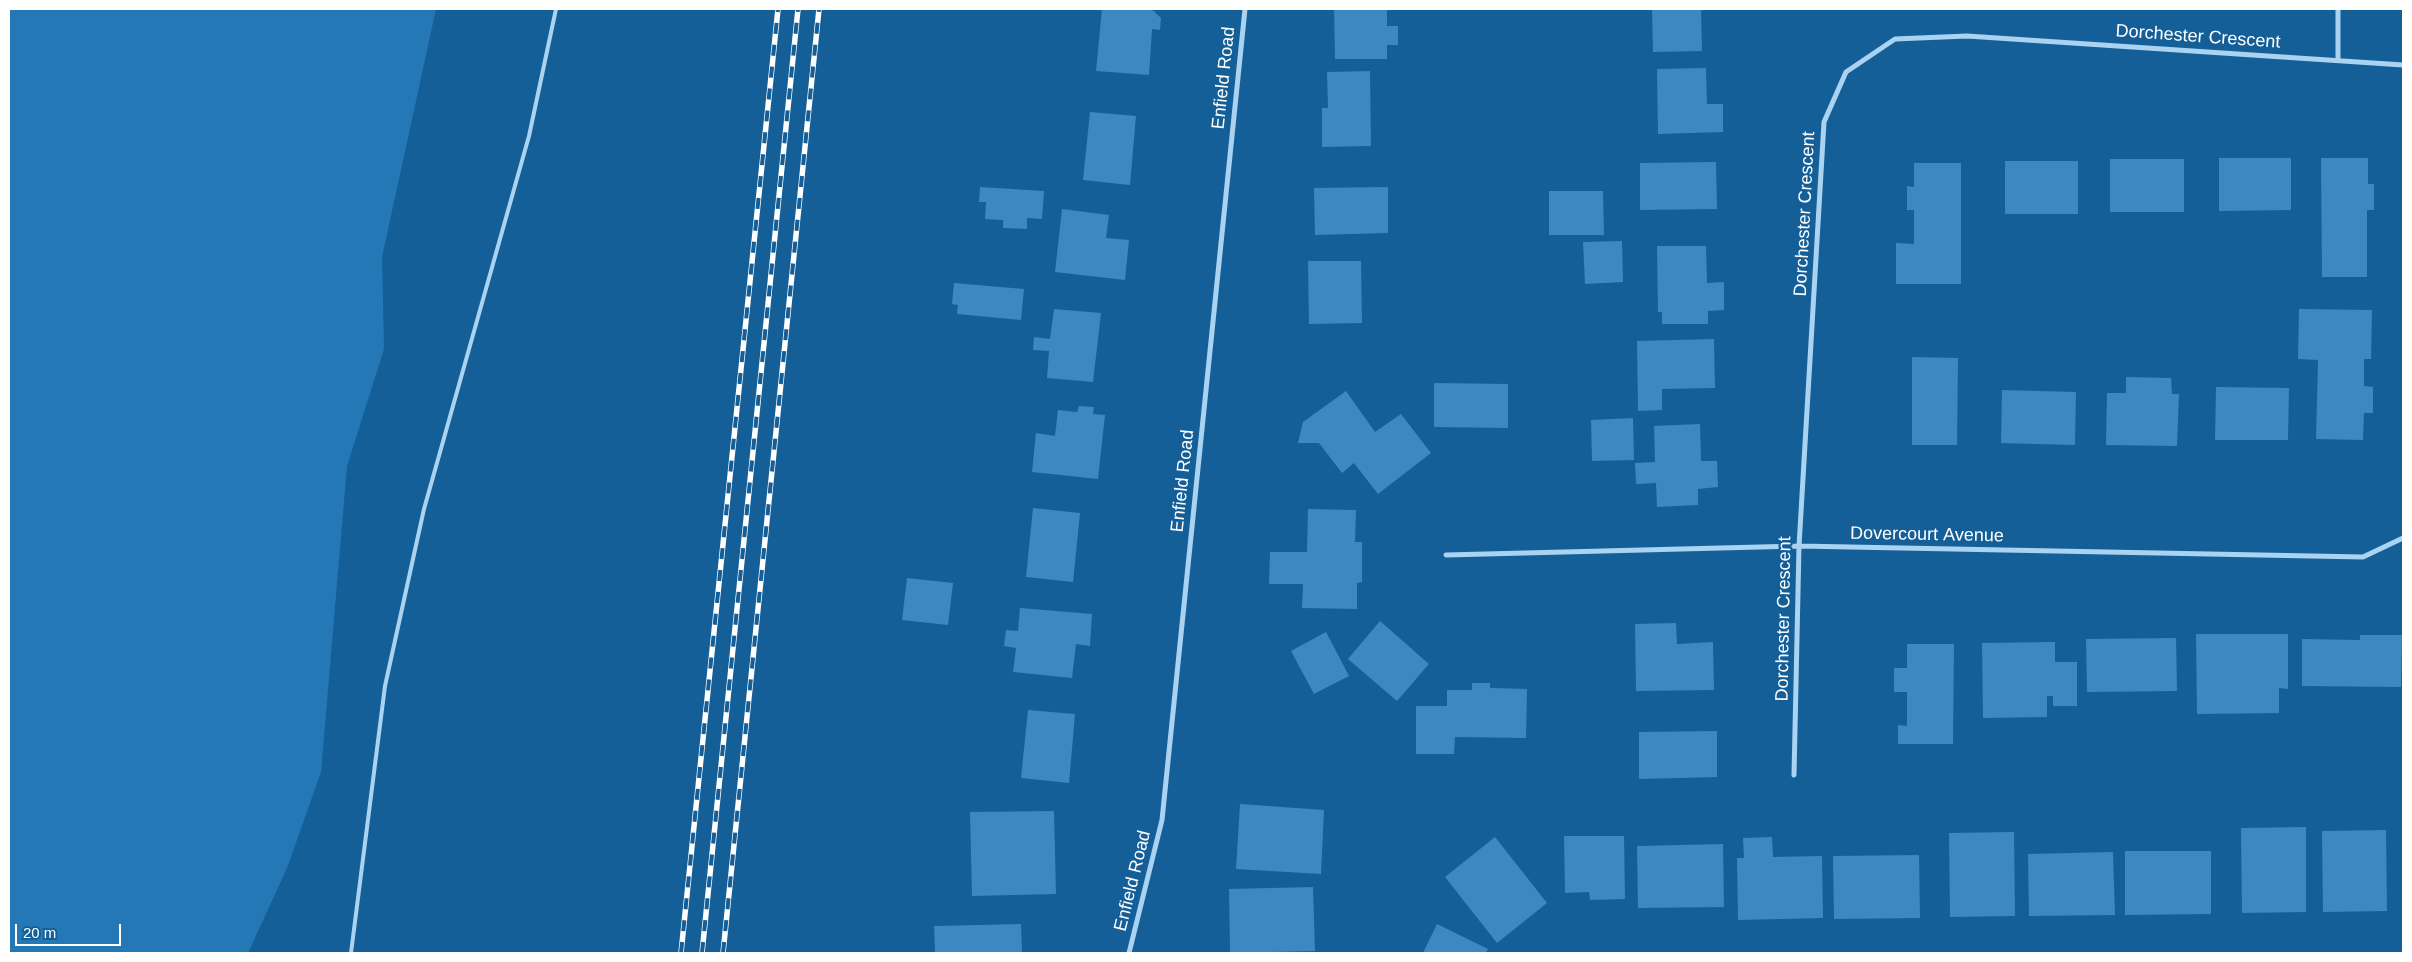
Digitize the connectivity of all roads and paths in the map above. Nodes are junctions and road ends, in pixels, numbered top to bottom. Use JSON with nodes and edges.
{"nodes":[{"id":1,"x":556,"y":9,"type":"edge"},
{"id":2,"x":1245,"y":9,"type":"edge"},
{"id":3,"x":2338,"y":9,"type":"edge"},
{"id":4,"x":2338,"y":59,"type":"junction"},
{"id":5,"x":2403,"y":65,"type":"edge"},
{"id":6,"x":2403,"y":538,"type":"edge"},
{"id":7,"x":1799,"y":546,"type":"junction"},
{"id":8,"x":1446,"y":555,"type":"dead end"},
{"id":9,"x":1794,"y":775,"type":"dead end"},
{"id":10,"x":350,"y":953,"type":"edge"},
{"id":11,"x":1129,"y":953,"type":"edge"}],
"edges":[{"from":1,"to":10,"type":"lane"},
{"from":2,"to":11,"type":"street","name":"Enfield Road"},
{"from":3,"to":4,"type":"street"},
{"from":4,"to":5,"type":"street","name":"Dorchester Crescent"},
{"from":4,"to":7,"type":"street","name":"Dorchester Crescent"},
{"from":6,"to":7,"type":"street","name":"Dovercourt Avenue"},
{"from":7,"to":8,"type":"street","name":"Dovercourt Avenue"},
{"from":7,"to":9,"type":"street","name":"Dorchester Crescent"}]}
